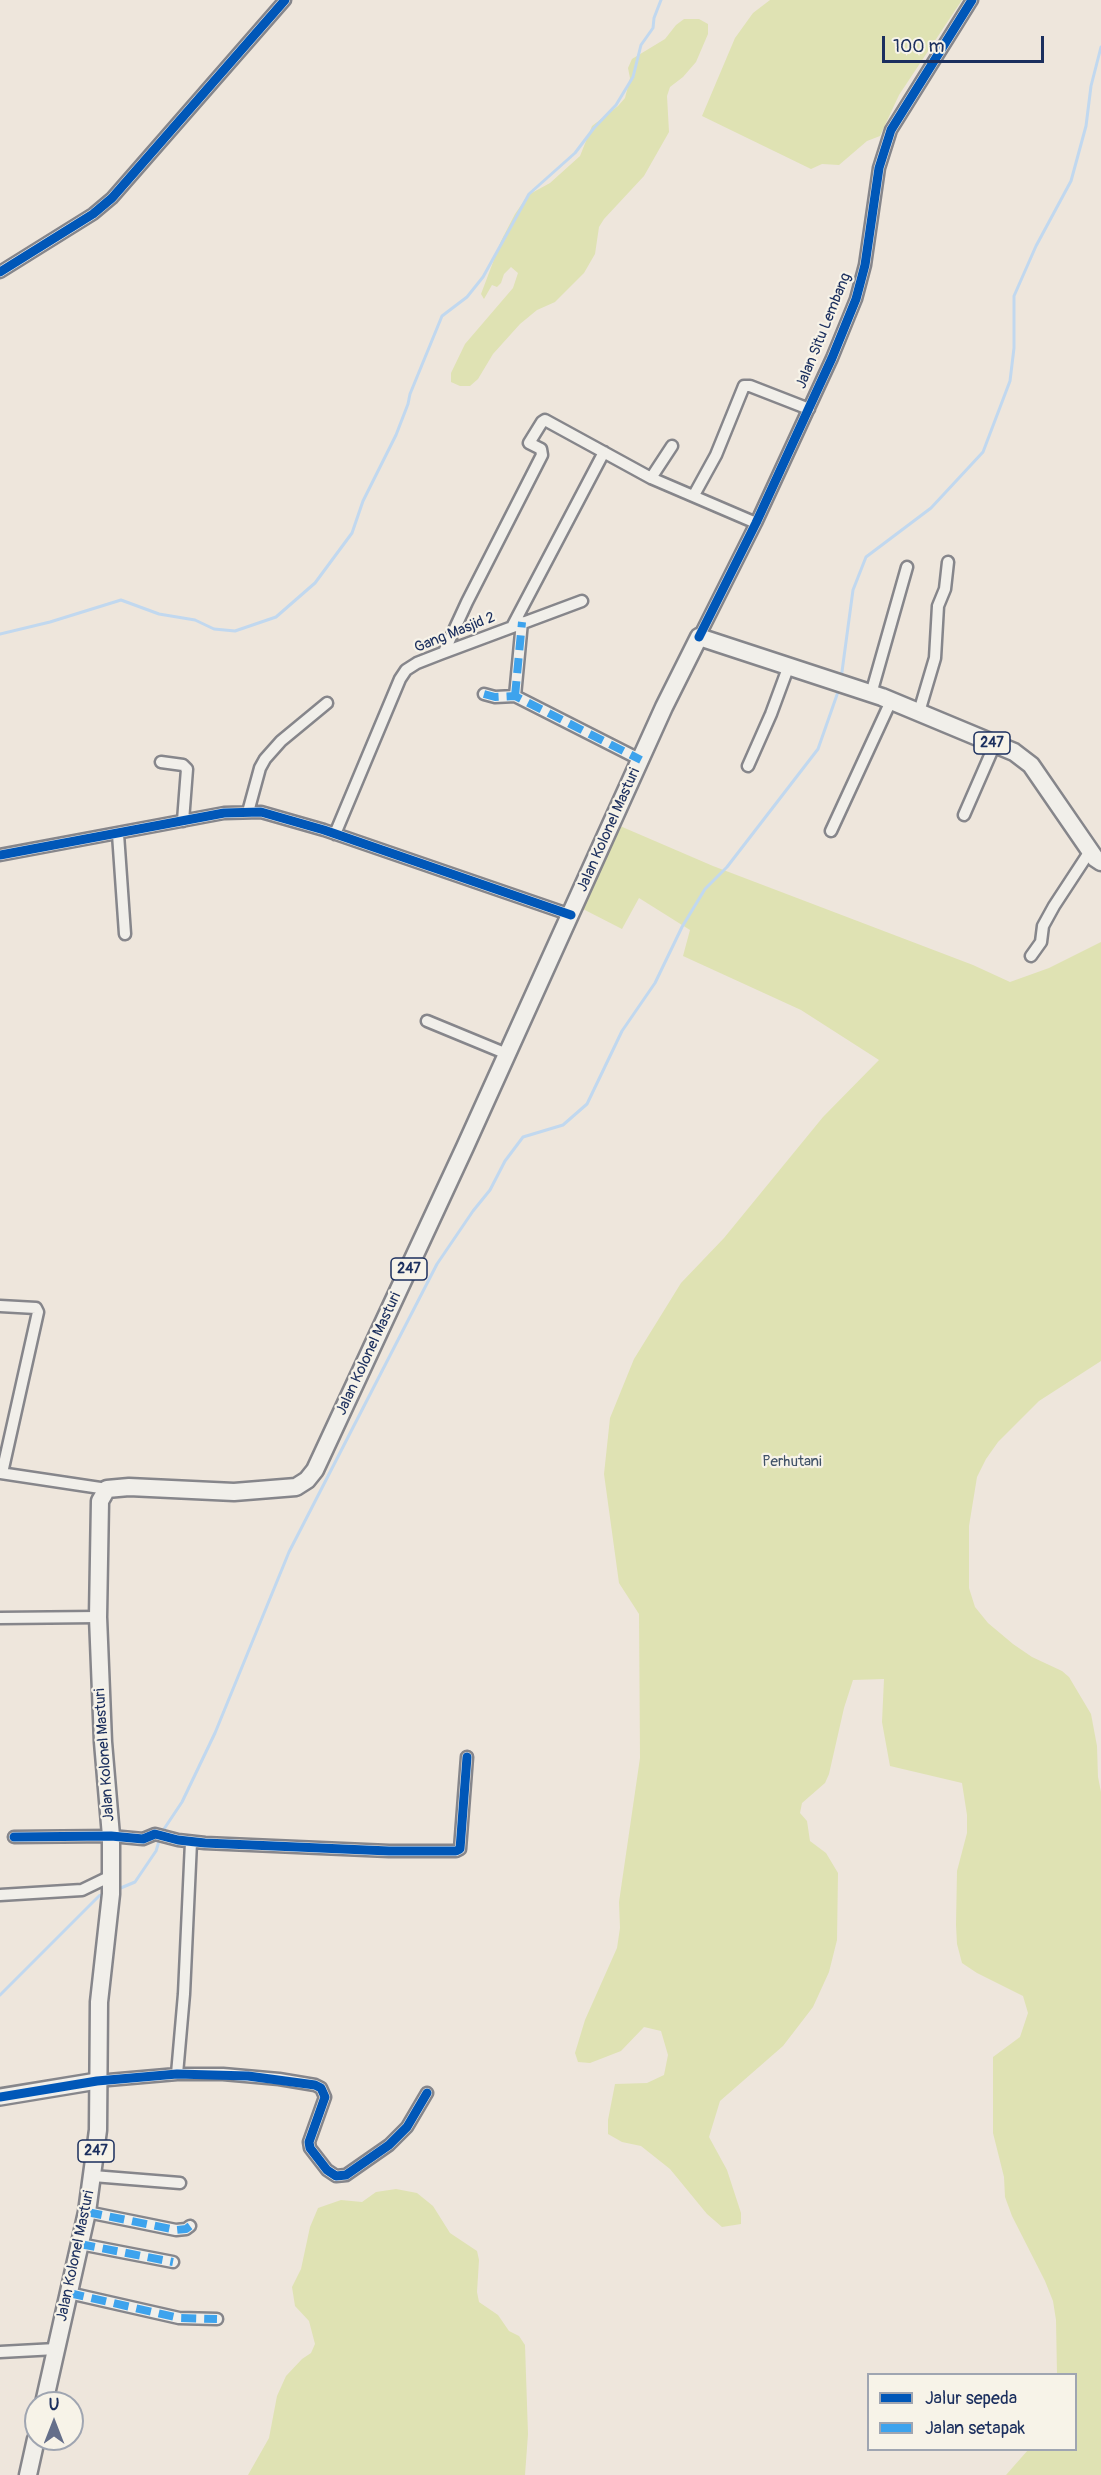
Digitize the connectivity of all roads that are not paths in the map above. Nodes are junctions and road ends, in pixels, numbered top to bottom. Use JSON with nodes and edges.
{"nodes":[{"id":1,"x":285,"y":0,"type":"edge"},
{"id":2,"x":972,"y":0,"type":"edge"},
{"id":3,"x":0,"y":272,"type":"edge"},
{"id":4,"x":809,"y":409,"type":"junction"},
{"id":5,"x":672,"y":446,"type":"dead end"},
{"id":6,"x":604,"y":452,"type":"junction"},
{"id":7,"x":651,"y":478,"type":"junction"},
{"id":8,"x":694,"y":495,"type":"junction"},
{"id":9,"x":756,"y":522,"type":"junction"},
{"id":10,"x":948,"y":562,"type":"dead end"},
{"id":11,"x":907,"y":567,"type":"dead end"},
{"id":12,"x":582,"y":601,"type":"dead end"},
{"id":13,"x":518,"y":624,"type":"junction"},
{"id":14,"x":699,"y":637,"type":"junction"},
{"id":15,"x":444,"y":652,"type":"junction"},
{"id":16,"x":788,"y":668,"type":"junction"},
{"id":17,"x":484,"y":694,"type":"dead end"},
{"id":18,"x":871,"y":694,"type":"junction"},
{"id":19,"x":515,"y":696,"type":"junction"},
{"id":20,"x":891,"y":701,"type":"junction"},
{"id":21,"x":327,"y":703,"type":"dead end"},
{"id":22,"x":919,"y":712,"type":"junction"},
{"id":23,"x":995,"y":744,"type":"junction"},
{"id":24,"x":641,"y":760,"type":"junction"},
{"id":25,"x":160,"y":762,"type":"dead end"},
{"id":26,"x":748,"y":766,"type":"dead end"},
{"id":27,"x":248,"y":812,"type":"junction"},
{"id":28,"x":964,"y":814,"type":"dead end"},
{"id":29,"x":183,"y":821,"type":"junction"},
{"id":30,"x":831,"y":831,"type":"dead end"},
{"id":31,"x":118,"y":834,"type":"junction"},
{"id":32,"x":335,"y":834,"type":"junction"},
{"id":33,"x":0,"y":855,"type":"edge"},
{"id":34,"x":1096,"y":857,"type":"edge"},
{"id":35,"x":571,"y":915,"type":"junction"},
{"id":36,"x":125,"y":934,"type":"dead end"},
{"id":37,"x":1031,"y":956,"type":"dead end"},
{"id":38,"x":427,"y":1021,"type":"dead end"},
{"id":39,"x":507,"y":1054,"type":"junction"},
{"id":40,"x":0,"y":1306,"type":"edge"},
{"id":41,"x":1,"y":1473,"type":"edge"},
{"id":42,"x":107,"y":1489,"type":"junction"},
{"id":43,"x":98,"y":1617,"type":"junction"},
{"id":44,"x":0,"y":1618,"type":"edge"},
{"id":45,"x":467,"y":1757,"type":"dead end"},
{"id":46,"x":111,"y":1836,"type":"junction"},
{"id":47,"x":14,"y":1837,"type":"dead end"},
{"id":48,"x":191,"y":1842,"type":"junction"},
{"id":49,"x":112,"y":1884,"type":"junction"},
{"id":50,"x":0,"y":1895,"type":"edge"},
{"id":51,"x":177,"y":2074,"type":"junction"},
{"id":52,"x":97,"y":2080,"type":"junction"},
{"id":53,"x":427,"y":2093,"type":"dead end"},
{"id":54,"x":0,"y":2097,"type":"edge"},
{"id":55,"x":93,"y":2176,"type":"junction"},
{"id":56,"x":180,"y":2183,"type":"dead end"},
{"id":57,"x":87,"y":2212,"type":"junction"},
{"id":58,"x":190,"y":2226,"type":"dead end"},
{"id":59,"x":80,"y":2244,"type":"junction"},
{"id":60,"x":173,"y":2262,"type":"dead end"},
{"id":61,"x":69,"y":2293,"type":"junction"},
{"id":62,"x":217,"y":2319,"type":"dead end"},
{"id":63,"x":56,"y":2349,"type":"junction"},
{"id":64,"x":0,"y":2352,"type":"edge"},
{"id":65,"x":47,"y":2391,"type":"edge"},
{"id":66,"x":33,"y":2451,"type":"edge"},
{"id":67,"x":28,"y":2475,"type":"edge"}],
"edges":[{"from":1,"to":3,"type":"street"},
{"from":2,"to":4,"type":"street","name":"Jalan Situ Lembang"},
{"from":4,"to":8,"type":"street"},
{"from":4,"to":9,"type":"street","name":"Jalan Situ Lembang"},
{"from":5,"to":7,"type":"street"},
{"from":6,"to":7,"type":"street"},
{"from":6,"to":13,"type":"street"},
{"from":6,"to":15,"type":"street"},
{"from":7,"to":8,"type":"street"},
{"from":8,"to":9,"type":"street"},
{"from":9,"to":14,"type":"street","name":"Jalan Situ Lembang"},
{"from":10,"to":22,"type":"street"},
{"from":11,"to":18,"type":"street"},
{"from":12,"to":13,"type":"street","name":"Gang Masjid 2"},
{"from":13,"to":15,"type":"street","name":"Gang Masjid 2"},
{"from":13,"to":19,"type":"street"},
{"from":14,"to":16,"type":"main road","number":"247"},
{"from":14,"to":24,"type":"main road","name":"Jalan Kolonel Masturi","number":"247"},
{"from":15,"to":32,"type":"street","name":"Gang Masjid 2"},
{"from":16,"to":18,"type":"main road","number":"247"},
{"from":16,"to":26,"type":"street"},
{"from":17,"to":19,"type":"street"},
{"from":18,"to":20,"type":"main road","number":"247"},
{"from":19,"to":24,"type":"street"},
{"from":20,"to":22,"type":"main road","number":"247"},
{"from":20,"to":30,"type":"street"},
{"from":21,"to":27,"type":"street"},
{"from":22,"to":23,"type":"main road","number":"247"},
{"from":23,"to":28,"type":"street"},
{"from":23,"to":34,"type":"main road","number":"247"},
{"from":24,"to":35,"type":"main road","name":"Jalan Kolonel Masturi","number":"247"},
{"from":25,"to":29,"type":"street"},
{"from":27,"to":29,"type":"street"},
{"from":27,"to":32,"type":"street"},
{"from":29,"to":31,"type":"street"},
{"from":31,"to":33,"type":"street"},
{"from":31,"to":36,"type":"street"},
{"from":32,"to":35,"type":"street"},
{"from":34,"to":37,"type":"street"},
{"from":35,"to":39,"type":"main road","name":"Jalan Kolonel Masturi","number":"247"},
{"from":38,"to":39,"type":"street"},
{"from":39,"to":42,"type":"main road","name":"Jalan Kolonel Masturi","number":"247"},
{"from":40,"to":41,"type":"street"},
{"from":41,"to":42,"type":"street"},
{"from":42,"to":43,"type":"main road","name":"Jalan Kolonel Masturi","number":"247"},
{"from":43,"to":44,"type":"street"},
{"from":43,"to":46,"type":"main road","name":"Jalan Kolonel Masturi","number":"247"},
{"from":45,"to":48,"type":"street"},
{"from":46,"to":47,"type":"street"},
{"from":46,"to":48,"type":"street"},
{"from":46,"to":49,"type":"main road","name":"Jalan Kolonel Masturi","number":"247"},
{"from":48,"to":51,"type":"street"},
{"from":49,"to":50,"type":"street"},
{"from":49,"to":52,"type":"main road","name":"Jalan Kolonel Masturi","number":"247"},
{"from":51,"to":52,"type":"street"},
{"from":51,"to":53,"type":"street"},
{"from":52,"to":54,"type":"street"},
{"from":52,"to":55,"type":"main road","name":"Jalan Kolonel Masturi","number":"247"},
{"from":55,"to":56,"type":"street"},
{"from":55,"to":57,"type":"main road","name":"Jalan Kolonel Masturi","number":"247"},
{"from":57,"to":58,"type":"street"},
{"from":57,"to":59,"type":"main road","name":"Jalan Kolonel Masturi","number":"247"},
{"from":59,"to":60,"type":"street"},
{"from":59,"to":61,"type":"main road","name":"Jalan Kolonel Masturi","number":"247"},
{"from":61,"to":62,"type":"street"},
{"from":61,"to":63,"type":"main road","name":"Jalan Kolonel Masturi","number":"247"},
{"from":63,"to":64,"type":"street"},
{"from":63,"to":65,"type":"main road","name":"Jalan Kolonel Masturi","number":"247"},
{"from":66,"to":67,"type":"main road"}]}
